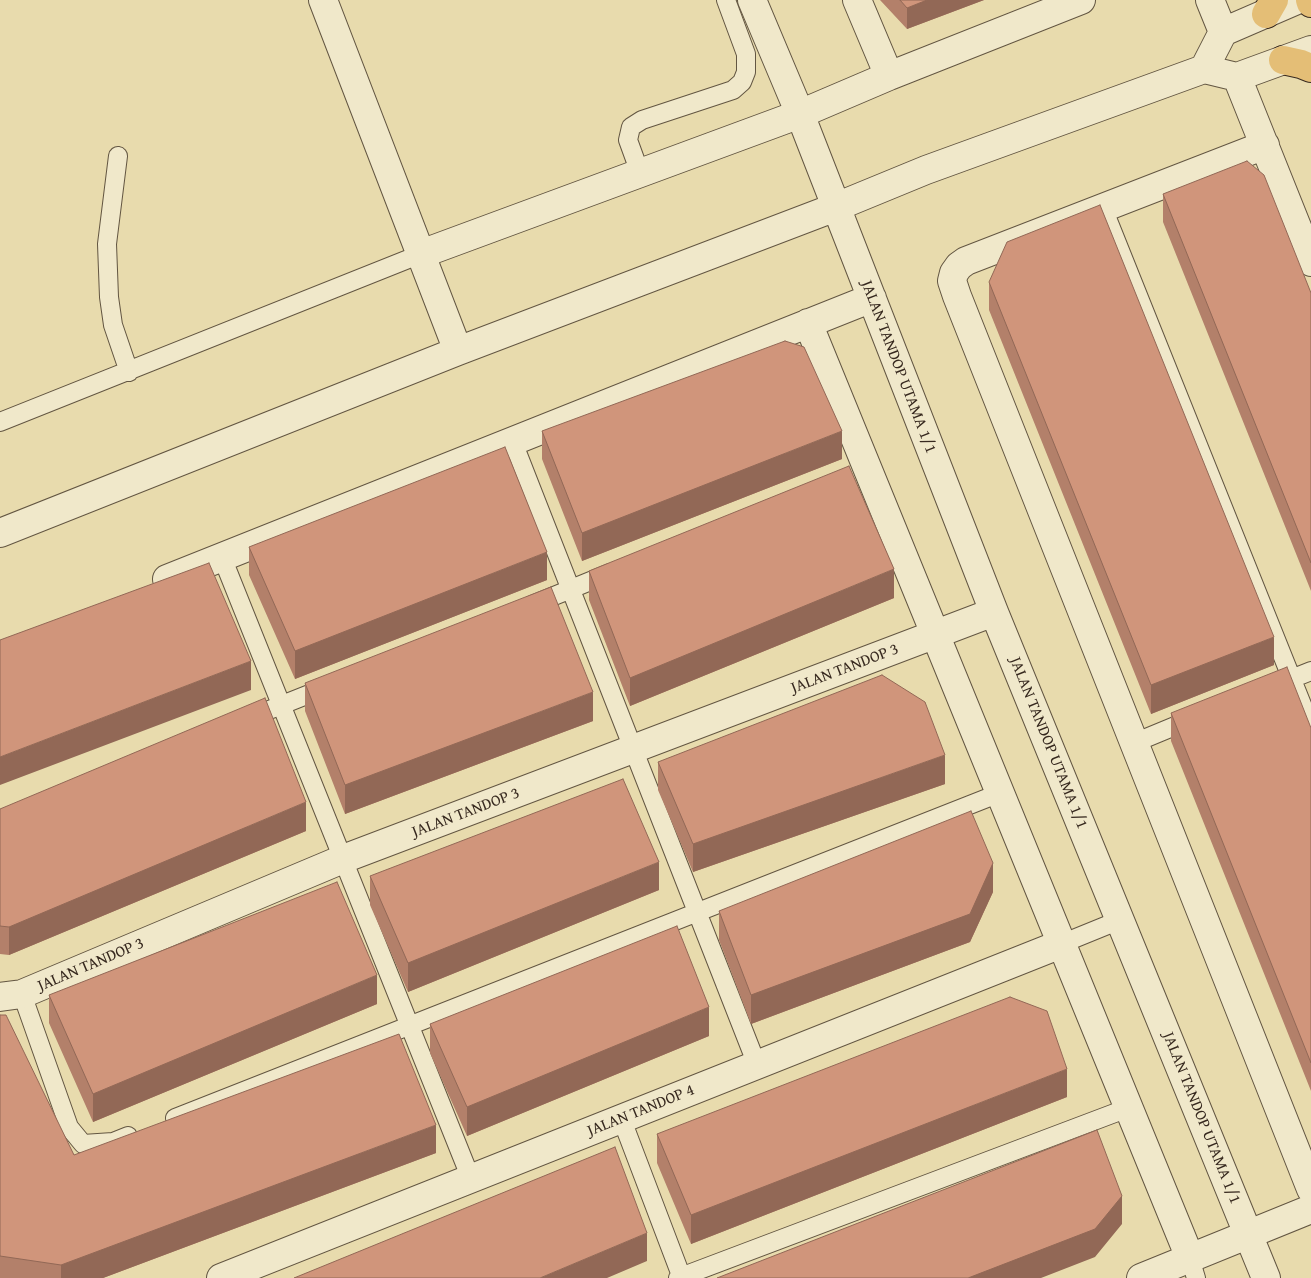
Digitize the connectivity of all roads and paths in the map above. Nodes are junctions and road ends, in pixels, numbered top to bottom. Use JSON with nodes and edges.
{"nodes":[{"id":1,"x":323,"y":0,"type":"edge"},
{"id":2,"x":726,"y":0,"type":"edge"},
{"id":3,"x":752,"y":0,"type":"edge"},
{"id":4,"x":858,"y":0,"type":"edge"},
{"id":5,"x":1081,"y":0,"type":"edge"},
{"id":6,"x":1210,"y":0,"type":"edge"},
{"id":7,"x":1297,"y":0,"type":"edge"},
{"id":8,"x":1049,"y":6,"type":"edge"},
{"id":9,"x":1270,"y":7,"type":"edge"},
{"id":10,"x":1223,"y":32,"type":"junction"},
{"id":11,"x":1311,"y":50,"type":"edge"},
{"id":12,"x":1284,"y":60,"type":"junction"},
{"id":13,"x":1311,"y":68,"type":"edge"},
{"id":14,"x":1204,"y":70,"type":"junction"},
{"id":15,"x":889,"y":76,"type":"junction"},
{"id":16,"x":1237,"y":77,"type":"junction"},
{"id":17,"x":800,"y":114,"type":"junction"},
{"id":18,"x":1264,"y":145,"type":"junction"},
{"id":19,"x":118,"y":156,"type":"dead end"},
{"id":20,"x":640,"y":173,"type":"junction"},
{"id":21,"x":836,"y":206,"type":"junction"},
{"id":22,"x":1103,"y":208,"type":"junction"},
{"id":23,"x":421,"y":254,"type":"junction"},
{"id":24,"x":1311,"y":262,"type":"edge"},
{"id":25,"x":872,"y":298,"type":"junction"},
{"id":26,"x":808,"y":323,"type":"junction"},
{"id":27,"x":458,"y":351,"type":"junction"},
{"id":28,"x":129,"y":372,"type":"junction"},
{"id":29,"x":0,"y":422,"type":"edge"},
{"id":30,"x":513,"y":442,"type":"junction"},
{"id":31,"x":0,"y":533,"type":"edge"},
{"id":32,"x":222,"y":557,"type":"junction"},
{"id":33,"x":624,"y":568,"type":"edge"},
{"id":34,"x":148,"y":586,"type":"edge"},
{"id":35,"x":570,"y":590,"type":"junction"},
{"id":36,"x":516,"y":611,"type":"edge"},
{"id":37,"x":994,"y":612,"type":"junction"},
{"id":38,"x":935,"y":634,"type":"junction"},
{"id":39,"x":1311,"y":671,"type":"edge"},
{"id":40,"x":1292,"y":679,"type":"junction"},
{"id":41,"x":345,"y":680,"type":"edge"},
{"id":42,"x":1266,"y":690,"type":"edge"},
{"id":43,"x":282,"y":705,"type":"junction"},
{"id":44,"x":1204,"y":714,"type":"edge"},
{"id":45,"x":236,"y":723,"type":"edge"},
{"id":46,"x":1311,"y":727,"type":"edge"},
{"id":47,"x":1134,"y":743,"type":"junction"},
{"id":48,"x":633,"y":750,"type":"junction"},
{"id":49,"x":1000,"y":793,"type":"junction"},
{"id":50,"x":343,"y":859,"type":"junction"},
{"id":51,"x":697,"y":912,"type":"junction"},
{"id":52,"x":1120,"y":920,"type":"junction"},
{"id":53,"x":1061,"y":944,"type":"junction"},
{"id":54,"x":11,"y":995,"type":"edge"},
{"id":55,"x":410,"y":1025,"type":"junction"},
{"id":56,"x":757,"y":1065,"type":"junction"},
{"id":57,"x":1128,"y":1108,"type":"junction"},
{"id":58,"x":622,"y":1120,"type":"junction"},
{"id":59,"x":160,"y":1124,"type":"edge"},
{"id":60,"x":141,"y":1131,"type":"edge"},
{"id":61,"x":471,"y":1178,"type":"junction"},
{"id":62,"x":1311,"y":1189,"type":"edge"},
{"id":63,"x":1311,"y":1210,"type":"edge"},
{"id":64,"x":1249,"y":1235,"type":"junction"},
{"id":65,"x":1193,"y":1268,"type":"edge"},
{"id":66,"x":681,"y":1277,"type":"edge"},
{"id":67,"x":221,"y":1278,"type":"edge"},
{"id":68,"x":1141,"y":1278,"type":"edge"},
{"id":69,"x":1266,"y":1278,"type":"edge"}],
"edges":[{"from":1,"to":23,"type":"street"},
{"from":2,"to":20,"type":"lane"},
{"from":3,"to":17,"type":"street","name":"JALAN TANDOP UTAMA 1/1"},
{"from":4,"to":15,"type":"street"},
{"from":5,"to":8,"type":"street"},
{"from":6,"to":10,"type":"street"},
{"from":7,"to":9,"type":"street"},
{"from":8,"to":15,"type":"street"},
{"from":9,"to":10,"type":"street"},
{"from":10,"to":14,"type":"street"},
{"from":11,"to":12,"type":"street"},
{"from":12,"to":13,"type":"main road"},
{"from":12,"to":16,"type":"street"},
{"from":14,"to":16,"type":"street"},
{"from":14,"to":21,"type":"street"},
{"from":15,"to":17,"type":"street"},
{"from":16,"to":18,"type":"street"},
{"from":17,"to":20,"type":"street"},
{"from":17,"to":21,"type":"street","name":"JALAN TANDOP UTAMA 1/1"},
{"from":18,"to":22,"type":"street"},
{"from":18,"to":24,"type":"street"},
{"from":19,"to":28,"type":"lane"},
{"from":20,"to":23,"type":"street"},
{"from":21,"to":25,"type":"street","name":"JALAN TANDOP UTAMA 1/1"},
{"from":21,"to":27,"type":"street"},
{"from":22,"to":40,"type":"lane"},
{"from":22,"to":47,"type":"street"},
{"from":23,"to":27,"type":"street"},
{"from":23,"to":28,"type":"lane"},
{"from":25,"to":26,"type":"street"},
{"from":25,"to":37,"type":"street","name":"JALAN TANDOP UTAMA 1/1"},
{"from":26,"to":30,"type":"street"},
{"from":26,"to":38,"type":"street"},
{"from":27,"to":31,"type":"street"},
{"from":28,"to":29,"type":"lane"},
{"from":30,"to":32,"type":"street"},
{"from":30,"to":35,"type":"lane"},
{"from":32,"to":34,"type":"street"},
{"from":32,"to":43,"type":"lane"},
{"from":33,"to":35,"type":"lane"},
{"from":35,"to":36,"type":"lane"},
{"from":35,"to":48,"type":"lane"},
{"from":37,"to":38,"type":"street","name":"JALAN TANDOP 3"},
{"from":37,"to":52,"type":"street","name":"JALAN TANDOP UTAMA 1/1"},
{"from":38,"to":48,"type":"street","name":"JALAN TANDOP 3"},
{"from":38,"to":49,"type":"street"},
{"from":39,"to":40,"type":"lane"},
{"from":40,"to":42,"type":"lane"},
{"from":40,"to":46,"type":"lane"},
{"from":41,"to":43,"type":"lane"},
{"from":43,"to":45,"type":"lane"},
{"from":43,"to":50,"type":"lane"},
{"from":44,"to":47,"type":"lane"},
{"from":47,"to":62,"type":"street"},
{"from":48,"to":50,"type":"street","name":"JALAN TANDOP 3"},
{"from":48,"to":51,"type":"lane"},
{"from":49,"to":51,"type":"lane"},
{"from":49,"to":53,"type":"street"},
{"from":50,"to":54,"type":"street","name":"JALAN TANDOP 3"},
{"from":50,"to":55,"type":"lane"},
{"from":51,"to":55,"type":"lane"},
{"from":51,"to":56,"type":"lane"},
{"from":52,"to":53,"type":"lane"},
{"from":52,"to":64,"type":"street","name":"JALAN TANDOP UTAMA 1/1"},
{"from":53,"to":56,"type":"street","name":"JALAN TANDOP 4"},
{"from":53,"to":57,"type":"street"},
{"from":54,"to":60,"type":"lane"},
{"from":55,"to":59,"type":"lane"},
{"from":55,"to":61,"type":"lane"},
{"from":56,"to":58,"type":"street","name":"JALAN TANDOP 4"},
{"from":57,"to":65,"type":"street"},
{"from":57,"to":66,"type":"lane"},
{"from":58,"to":61,"type":"street","name":"JALAN TANDOP 4"},
{"from":58,"to":66,"type":"lane"},
{"from":61,"to":67,"type":"street","name":"JALAN TANDOP 4"},
{"from":63,"to":64,"type":"street"},
{"from":64,"to":65,"type":"street"},
{"from":64,"to":69,"type":"street","name":"JALAN TANDOP UTAMA 1/1"},
{"from":65,"to":68,"type":"street"}]}
